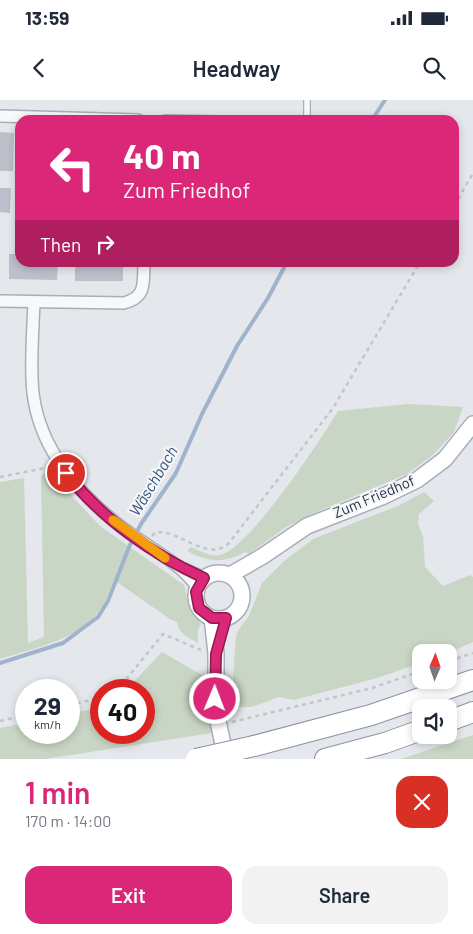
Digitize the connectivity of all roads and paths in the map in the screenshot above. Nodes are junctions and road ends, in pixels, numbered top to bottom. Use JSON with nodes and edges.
{"nodes":[{"id":1,"x":307,"y":100,"type":"edge"},
{"id":2,"x":307,"y":115,"type":"edge"},
{"id":3,"x":0,"y":116,"type":"edge"},
{"id":4,"x":15,"y":116,"type":"edge"},
{"id":5,"x":473,"y":173,"type":"edge"},
{"id":6,"x":459,"y":197,"type":"edge"},
{"id":7,"x":144,"y":267,"type":"edge"},
{"id":8,"x":417,"y":267,"type":"edge"},
{"id":9,"x":0,"y":301,"type":"edge"},
{"id":10,"x":34,"y":302,"type":"junction"},
{"id":11,"x":473,"y":424,"type":"edge"},
{"id":12,"x":58,"y":463,"type":"junction"},
{"id":13,"x":0,"y":477,"type":"edge"},
{"id":14,"x":146,"y":538,"type":"junction"},
{"id":15,"x":263,"y":556,"type":"junction"},
{"id":16,"x":230,"y":575,"type":"junction"},
{"id":17,"x":201,"y":582,"type":"junction"},
{"id":18,"x":241,"y":587,"type":"junction"},
{"id":19,"x":218,"y":618,"type":"junction"},
{"id":20,"x":473,"y":652,"type":"edge"},
{"id":21,"x":216,"y":654,"type":"junction"},
{"id":22,"x":458,"y":658,"type":"edge"},
{"id":23,"x":412,"y":674,"type":"edge"},
{"id":24,"x":126,"y":679,"type":"edge"},
{"id":25,"x":473,"y":680,"type":"edge"},
{"id":26,"x":473,"y":712,"type":"edge"},
{"id":27,"x":15,"y":718,"type":"edge"},
{"id":28,"x":457,"y":718,"type":"edge"},
{"id":29,"x":0,"y":721,"type":"edge"},
{"id":30,"x":228,"y":723,"type":"dead end"},
{"id":31,"x":412,"y":733,"type":"edge"},
{"id":32,"x":196,"y":759,"type":"edge"},
{"id":33,"x":226,"y":759,"type":"edge"},
{"id":34,"x":325,"y":759,"type":"edge"}],
"edges":[{"from":1,"to":2,"type":"lane"},
{"from":3,"to":4,"type":"street"},
{"from":5,"to":6,"type":"path"},
{"from":7,"to":10,"type":"street"},
{"from":8,"to":14,"type":"path"},
{"from":9,"to":10,"type":"street"},
{"from":10,"to":12,"type":"street"},
{"from":11,"to":15,"type":"street","name":"Zum Friedhof"},
{"from":12,"to":13,"type":"path"},
{"from":12,"to":14,"type":"street"},
{"from":14,"to":17,"type":"street"},
{"from":15,"to":16,"type":"street","name":"Zum Friedhof"},
{"from":15,"to":18,"type":"street","name":"Zum Friedhof"},
{"from":16,"to":17,"type":"street","name":"Zum Friedhof"},
{"from":16,"to":18,"type":"street"},
{"from":17,"to":19,"type":"street"},
{"from":18,"to":19,"type":"street","name":"Zum Friedhof"},
{"from":19,"to":21,"type":"street","name":"Zum Friedhof"},
{"from":20,"to":22,"type":"path"},
{"from":21,"to":24,"type":"path"},
{"from":21,"to":33,"type":"street","name":"Zum Friedhof"},
{"from":23,"to":30,"type":"path"},
{"from":25,"to":32,"type":"highway","bridge":true},
{"from":26,"to":28,"type":"highway"},
{"from":27,"to":29,"type":"path"},
{"from":31,"to":34,"type":"highway"}]}
